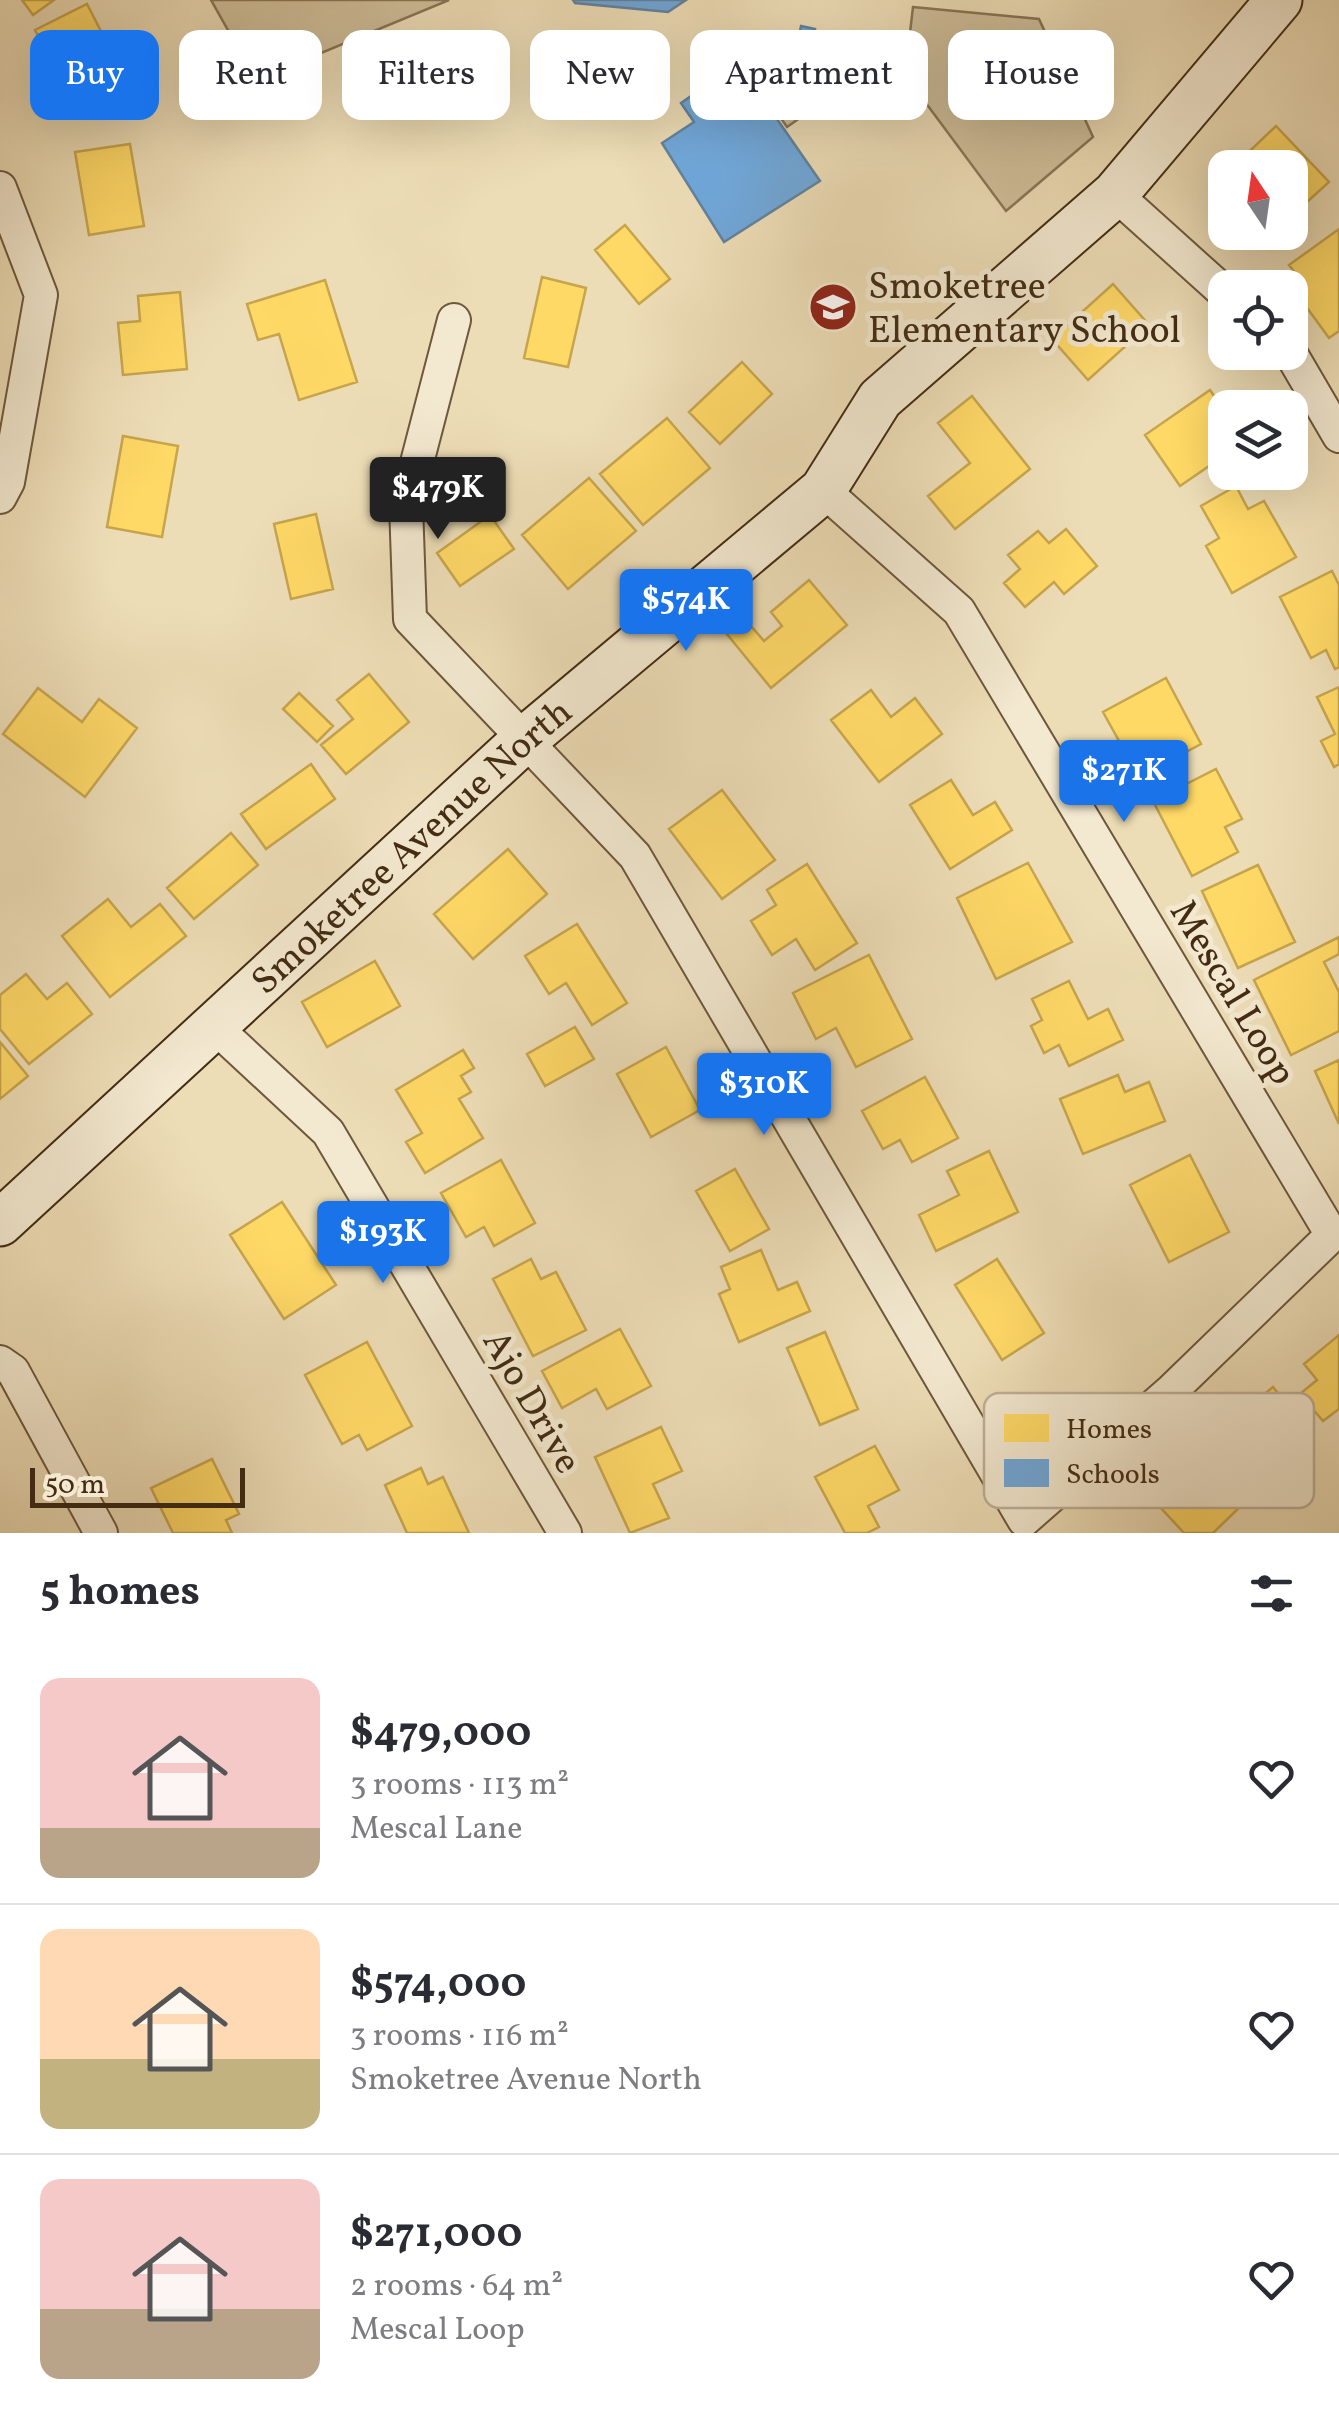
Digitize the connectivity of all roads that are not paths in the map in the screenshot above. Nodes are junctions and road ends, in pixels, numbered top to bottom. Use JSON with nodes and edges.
{"nodes":[{"id":1,"x":1279,"y":0,"type":"edge"},
{"id":2,"x":0,"y":188,"type":"edge"},
{"id":3,"x":1115,"y":194,"type":"junction"},
{"id":4,"x":1208,"y":278,"type":"edge"},
{"id":5,"x":454,"y":320,"type":"dead end"},
{"id":6,"x":1300,"y":370,"type":"edge"},
{"id":7,"x":1339,"y":436,"type":"edge"},
{"id":8,"x":823,"y":490,"type":"junction"},
{"id":9,"x":0,"y":497,"type":"edge"},
{"id":10,"x":523,"y":741,"type":"junction"},
{"id":11,"x":215,"y":1026,"type":"junction"},
{"id":12,"x":0,"y":1224,"type":"edge"},
{"id":13,"x":0,"y":1362,"type":"edge"},
{"id":14,"x":1169,"y":1393,"type":"edge"},
{"id":15,"x":984,"y":1452,"type":"edge"},
{"id":16,"x":1017,"y":1508,"type":"edge"},
{"id":17,"x":1038,"y":1508,"type":"edge"},
{"id":18,"x":101,"y":1533,"type":"edge"},
{"id":19,"x":564,"y":1533,"type":"edge"}],
"edges":[{"from":1,"to":3,"type":"street","name":"Smoketree Avenue North"},
{"from":2,"to":9,"type":"street"},
{"from":3,"to":4,"type":"street"},
{"from":3,"to":8,"type":"street","name":"Smoketree Avenue North"},
{"from":5,"to":10,"type":"street"},
{"from":6,"to":7,"type":"street"},
{"from":8,"to":10,"type":"street","name":"Smoketree Avenue North"},
{"from":8,"to":14,"type":"street","name":"Mescal Loop"},
{"from":10,"to":11,"type":"street","name":"Smoketree Avenue North"},
{"from":10,"to":15,"type":"street","name":"Mescal Loop"},
{"from":11,"to":12,"type":"street","name":"Smoketree Avenue North"},
{"from":11,"to":19,"type":"street","name":"Ajo Drive"},
{"from":13,"to":18,"type":"street"},
{"from":16,"to":17,"type":"street","name":"Mescal Loop"}]}
